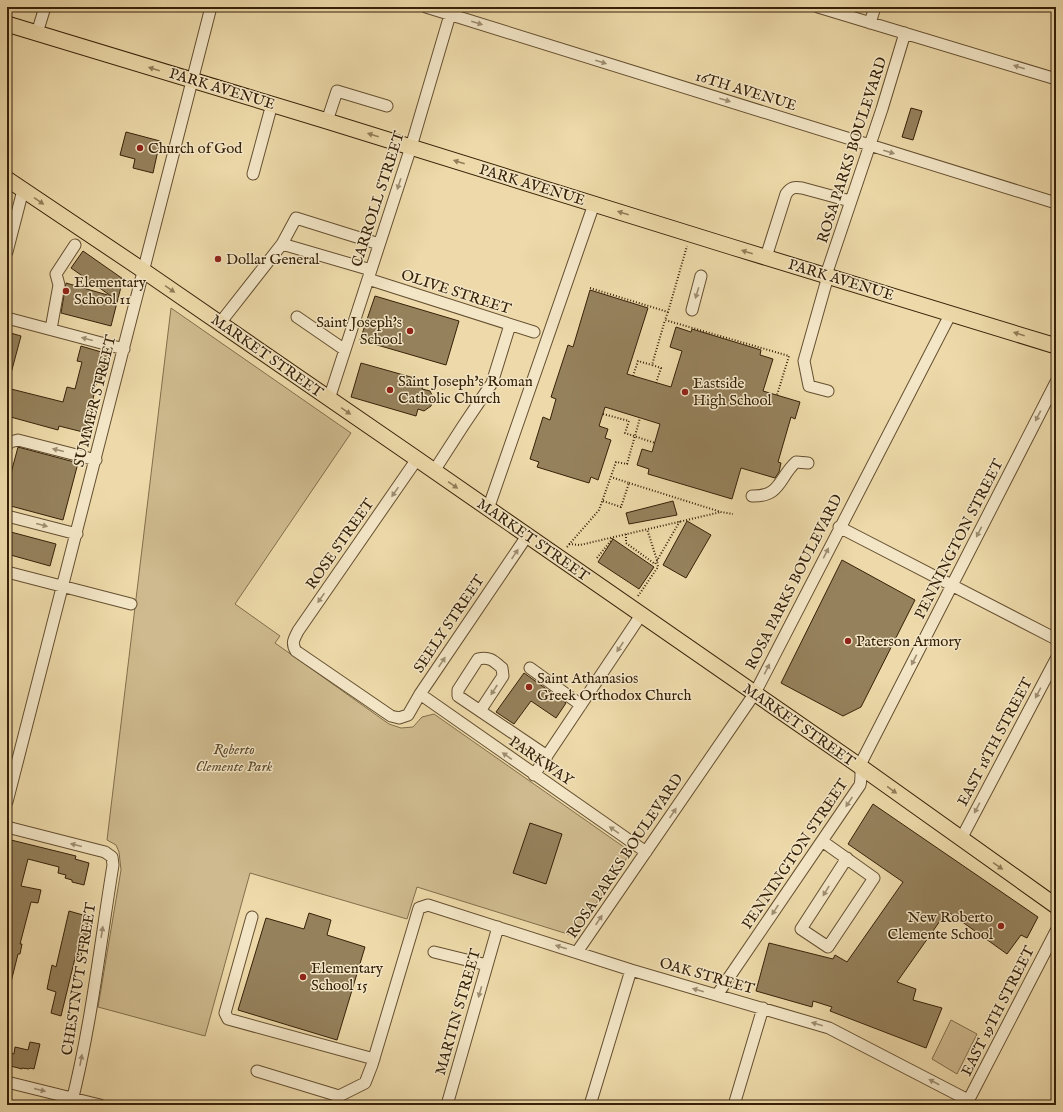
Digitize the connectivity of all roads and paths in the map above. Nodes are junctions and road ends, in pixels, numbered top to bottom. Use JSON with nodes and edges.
{"nodes":[{"id":1,"x":45,"y":7,"type":"edge"},
{"id":2,"x":211,"y":7,"type":"edge"},
{"id":3,"x":426,"y":7,"type":"edge"},
{"id":4,"x":818,"y":7,"type":"edge"},
{"id":5,"x":875,"y":7,"type":"edge"},
{"id":6,"x":451,"y":11,"type":"edge"},
{"id":7,"x":870,"y":23,"type":"junction"},
{"id":8,"x":7,"y":24,"type":"edge"},
{"id":9,"x":37,"y":33,"type":"junction"},
{"id":10,"x":905,"y":33,"type":"junction"},
{"id":11,"x":1056,"y":79,"type":"edge"},
{"id":12,"x":192,"y":80,"type":"junction"},
{"id":13,"x":272,"y":104,"type":"junction"},
{"id":14,"x":387,"y":106,"type":"dead end"},
{"id":15,"x":328,"y":121,"type":"junction"},
{"id":16,"x":870,"y":146,"type":"junction"},
{"id":17,"x":410,"y":147,"type":"junction"},
{"id":18,"x":253,"y":174,"type":"dead end"},
{"id":19,"x":7,"y":179,"type":"edge"},
{"id":20,"x":23,"y":190,"type":"junction"},
{"id":21,"x":850,"y":202,"type":"junction"},
{"id":22,"x":1056,"y":203,"type":"edge"},
{"id":23,"x":594,"y":204,"type":"junction"},
{"id":24,"x":282,"y":244,"type":"junction"},
{"id":25,"x":379,"y":244,"type":"junction"},
{"id":26,"x":75,"y":245,"type":"dead end"},
{"id":27,"x":687,"y":246,"type":"dead end"},
{"id":28,"x":7,"y":252,"type":"edge"},
{"id":29,"x":766,"y":257,"type":"junction"},
{"id":30,"x":144,"y":271,"type":"junction"},
{"id":31,"x":369,"y":275,"type":"junction"},
{"id":32,"x":702,"y":276,"type":"dead end"},
{"id":33,"x":827,"y":276,"type":"junction"},
{"id":34,"x":590,"y":288,"type":"dead end"},
{"id":35,"x":692,"y":310,"type":"dead end"},
{"id":36,"x":668,"y":312,"type":"junction"},
{"id":37,"x":951,"y":313,"type":"junction"},
{"id":38,"x":7,"y":318,"type":"edge"},
{"id":39,"x":297,"y":318,"type":"dead end"},
{"id":40,"x":666,"y":320,"type":"junction"},
{"id":41,"x":220,"y":323,"type":"junction"},
{"id":42,"x":510,"y":325,"type":"junction"},
{"id":43,"x":51,"y":330,"type":"junction"},
{"id":44,"x":534,"y":332,"type":"dead end"},
{"id":45,"x":1056,"y":346,"type":"edge"},
{"id":46,"x":124,"y":349,"type":"junction"},
{"id":47,"x":345,"y":350,"type":"junction"},
{"id":48,"x":652,"y":365,"type":"junction"},
{"id":49,"x":633,"y":376,"type":"dead end"},
{"id":50,"x":1056,"y":382,"type":"edge"},
{"id":51,"x":656,"y":383,"type":"dead end"},
{"id":52,"x":828,"y":391,"type":"dead end"},
{"id":53,"x":777,"y":396,"type":"dead end"},
{"id":54,"x":330,"y":399,"type":"junction"},
{"id":55,"x":603,"y":414,"type":"dead end"},
{"id":56,"x":640,"y":418,"type":"dead end"},
{"id":57,"x":635,"y":436,"type":"junction"},
{"id":58,"x":655,"y":443,"type":"dead end"},
{"id":59,"x":7,"y":445,"type":"edge"},
{"id":60,"x":417,"y":459,"type":"junction"},
{"id":61,"x":96,"y":460,"type":"junction"},
{"id":62,"x":808,"y":463,"type":"dead end"},
{"id":63,"x":434,"y":471,"type":"junction"},
{"id":64,"x":611,"y":477,"type":"junction"},
{"id":65,"x":629,"y":483,"type":"junction"},
{"id":66,"x":752,"y":496,"type":"dead end"},
{"id":67,"x":603,"y":501,"type":"junction"},
{"id":68,"x":488,"y":509,"type":"junction"},
{"id":69,"x":721,"y":512,"type":"junction"},
{"id":70,"x":733,"y":514,"type":"dead end"},
{"id":71,"x":7,"y":516,"type":"edge"},
{"id":72,"x":680,"y":521,"type":"junction"},
{"id":73,"x":839,"y":527,"type":"junction"},
{"id":74,"x":647,"y":529,"type":"junction"},
{"id":75,"x":77,"y":534,"type":"junction"},
{"id":76,"x":626,"y":534,"type":"junction"},
{"id":77,"x":527,"y":536,"type":"junction"},
{"id":78,"x":613,"y":537,"type":"junction"},
{"id":79,"x":569,"y":544,"type":"junction"},
{"id":80,"x":567,"y":547,"type":"dead end"},
{"id":81,"x":597,"y":558,"type":"dead end"},
{"id":82,"x":657,"y":560,"type":"junction"},
{"id":83,"x":7,"y":572,"type":"edge"},
{"id":84,"x":952,"y":585,"type":"junction"},
{"id":85,"x":63,"y":587,"type":"junction"},
{"id":86,"x":638,"y":596,"type":"dead end"},
{"id":87,"x":131,"y":604,"type":"dead end"},
{"id":88,"x":641,"y":615,"type":"junction"},
{"id":89,"x":1056,"y":639,"type":"edge"},
{"id":90,"x":1056,"y":659,"type":"edge"},
{"id":91,"x":530,"y":668,"type":"dead end"},
{"id":92,"x":754,"y":693,"type":"junction"},
{"id":93,"x":420,"y":694,"type":"junction"},
{"id":94,"x":581,"y":705,"type":"junction"},
{"id":95,"x":480,"y":711,"type":"junction"},
{"id":96,"x":391,"y":716,"type":"joint"},
{"id":97,"x":547,"y":756,"type":"junction"},
{"id":98,"x":861,"y":767,"type":"junction"},
{"id":99,"x":534,"y":775,"type":"junction"},
{"id":100,"x":7,"y":802,"type":"edge"},
{"id":101,"x":7,"y":828,"type":"edge"},
{"id":102,"x":961,"y":839,"type":"junction"},
{"id":103,"x":822,"y":841,"type":"junction"},
{"id":104,"x":646,"y":852,"type":"junction"},
{"id":105,"x":846,"y":858,"type":"junction"},
{"id":106,"x":1056,"y":906,"type":"edge"},
{"id":107,"x":252,"y":917,"type":"dead end"},
{"id":108,"x":498,"y":927,"type":"junction"},
{"id":109,"x":1056,"y":931,"type":"edge"},
{"id":110,"x":434,"y":952,"type":"dead end"},
{"id":111,"x":577,"y":952,"type":"junction"},
{"id":112,"x":487,"y":965,"type":"junction"},
{"id":113,"x":631,"y":970,"type":"junction"},
{"id":114,"x":717,"y":995,"type":"junction"},
{"id":115,"x":762,"y":1008,"type":"junction"},
{"id":116,"x":374,"y":1059,"type":"junction"},
{"id":117,"x":257,"y":1071,"type":"dead end"},
{"id":118,"x":7,"y":1082,"type":"edge"},
{"id":119,"x":72,"y":1102,"type":"edge"},
{"id":120,"x":967,"y":1103,"type":"edge"},
{"id":121,"x":100,"y":1105,"type":"edge"},
{"id":122,"x":447,"y":1105,"type":"edge"},
{"id":123,"x":590,"y":1105,"type":"edge"},
{"id":124,"x":734,"y":1105,"type":"edge"}],
"edges":[{"from":1,"to":9,"type":"street"},
{"from":2,"to":12,"type":"street","name":"SUMMER STREET"},
{"from":3,"to":6,"type":"street","name":"16TH AVENUE"},
{"from":4,"to":7,"type":"street"},
{"from":5,"to":7,"type":"street"},
{"from":6,"to":16,"type":"street","name":"16TH AVENUE","one_way":true},
{"from":6,"to":17,"type":"street","name":"CARROLL STREET"},
{"from":7,"to":10,"type":"street"},
{"from":8,"to":9,"type":"main road","name":"PARK AVENUE"},
{"from":12,"to":9,"type":"main road","name":"PARK AVENUE","one_way":true},
{"from":11,"to":10,"type":"street","one_way":true},
{"from":10,"to":16,"type":"street","name":"ROSA PARKS BOULEVARD"},
{"from":12,"to":13,"type":"main road","name":"PARK AVENUE"},
{"from":12,"to":30,"type":"street","name":"SUMMER STREET"},
{"from":13,"to":15,"type":"main road","name":"PARK AVENUE"},
{"from":13,"to":18,"type":"street"},
{"from":14,"to":15,"type":"street"},
{"from":17,"to":15,"type":"main road","name":"PARK AVENUE","one_way":true},
{"from":16,"to":21,"type":"street","name":"ROSA PARKS BOULEVARD"},
{"from":16,"to":22,"type":"street","name":"16TH AVENUE","one_way":true},
{"from":23,"to":17,"type":"main road","name":"PARK AVENUE","one_way":true},
{"from":17,"to":25,"type":"street","name":"CARROLL STREET","one_way":true},
{"from":19,"to":20,"type":"main road","name":"MARKET STREET"},
{"from":20,"to":28,"type":"street"},
{"from":20,"to":30,"type":"main road","name":"MARKET STREET","one_way":true},
{"from":21,"to":29,"type":"street"},
{"from":21,"to":33,"type":"street","name":"ROSA PARKS BOULEVARD"},
{"from":29,"to":23,"type":"main road","name":"PARK AVENUE","one_way":true},
{"from":23,"to":68,"type":"street"},
{"from":24,"to":25,"type":"street"},
{"from":24,"to":31,"type":"street","name":"OLIVE STREET"},
{"from":24,"to":41,"type":"street"},
{"from":25,"to":31,"type":"street","name":"CARROLL STREET"},
{"from":26,"to":43,"type":"street"},
{"from":27,"to":36,"type":"path"},
{"from":29,"to":33,"type":"main road","name":"PARK AVENUE"},
{"from":30,"to":41,"type":"main road","name":"MARKET STREET","one_way":true},
{"from":30,"to":46,"type":"street","name":"SUMMER STREET"},
{"from":31,"to":42,"type":"street","name":"OLIVE STREET"},
{"from":31,"to":47,"type":"street","name":"CARROLL STREET"},
{"from":32,"to":35,"type":"street","one_way":true},
{"from":33,"to":37,"type":"main road","name":"PARK AVENUE"},
{"from":33,"to":52,"type":"street","name":"ROSA PARKS BOULEVARD"},
{"from":34,"to":36,"type":"path"},
{"from":36,"to":40,"type":"path"},
{"from":45,"to":37,"type":"main road","name":"PARK AVENUE","one_way":true},
{"from":37,"to":73,"type":"street","name":"ROSA PARKS BOULEVARD"},
{"from":38,"to":43,"type":"street"},
{"from":39,"to":47,"type":"street"},
{"from":40,"to":48,"type":"path"},
{"from":40,"to":53,"type":"path"},
{"from":41,"to":54,"type":"main road","name":"MARKET STREET"},
{"from":42,"to":44,"type":"street","name":"OLIVE STREET"},
{"from":42,"to":63,"type":"street"},
{"from":46,"to":43,"type":"street","one_way":true},
{"from":46,"to":61,"type":"street","name":"SUMMER STREET"},
{"from":47,"to":54,"type":"street","name":"CARROLL STREET"},
{"from":48,"to":49,"type":"path"},
{"from":48,"to":51,"type":"path"},
{"from":50,"to":84,"type":"street","name":"PENNINGTON STREET","one_way":true},
{"from":54,"to":60,"type":"main road","name":"MARKET STREET","one_way":true},
{"from":55,"to":57,"type":"path"},
{"from":56,"to":57,"type":"path"},
{"from":57,"to":58,"type":"path"},
{"from":57,"to":64,"type":"path"},
{"from":61,"to":59,"type":"street","one_way":true},
{"from":60,"to":63,"type":"main road","name":"MARKET STREET"},
{"from":60,"to":96,"type":"street","name":"ROSE STREET","one_way":true},
{"from":61,"to":75,"type":"street","name":"SUMMER STREET"},
{"from":62,"to":66,"type":"street"},
{"from":63,"to":68,"type":"main road","name":"MARKET STREET","one_way":true},
{"from":64,"to":65,"type":"path"},
{"from":64,"to":67,"type":"path"},
{"from":65,"to":67,"type":"path"},
{"from":65,"to":69,"type":"path"},
{"from":67,"to":79,"type":"path"},
{"from":68,"to":77,"type":"main road","name":"MARKET STREET"},
{"from":69,"to":70,"type":"path"},
{"from":69,"to":72,"type":"path"},
{"from":71,"to":75,"type":"street","one_way":true},
{"from":72,"to":74,"type":"path"},
{"from":72,"to":82,"type":"path"},
{"from":73,"to":84,"type":"street"},
{"from":92,"to":73,"type":"street","name":"ROSA PARKS BOULEVARD","one_way":true},
{"from":74,"to":76,"type":"path"},
{"from":74,"to":82,"type":"path"},
{"from":75,"to":85,"type":"street","name":"SUMMER STREET"},
{"from":76,"to":78,"type":"path"},
{"from":76,"to":82,"type":"path"},
{"from":77,"to":88,"type":"main road","name":"MARKET STREET"},
{"from":93,"to":77,"type":"street","name":"SEELY STREET","one_way":true},
{"from":78,"to":79,"type":"path"},
{"from":78,"to":81,"type":"path"},
{"from":79,"to":80,"type":"path"},
{"from":82,"to":86,"type":"path"},
{"from":83,"to":85,"type":"street"},
{"from":84,"to":89,"type":"street"},
{"from":84,"to":98,"type":"street","name":"PENNINGTON STREET","one_way":true},
{"from":85,"to":87,"type":"street"},
{"from":85,"to":100,"type":"street","name":"SUMMER STREET"},
{"from":88,"to":92,"type":"main road","name":"MARKET STREET"},
{"from":88,"to":94,"type":"street","one_way":true},
{"from":90,"to":102,"type":"street","name":"EAST 18TH STREET","one_way":true},
{"from":91,"to":94,"type":"street"},
{"from":92,"to":98,"type":"main road","name":"MARKET STREET"},
{"from":104,"to":92,"type":"street","name":"ROSA PARKS BOULEVARD","one_way":true},
{"from":93,"to":96,"type":"street","name":"SEELY STREET"},
{"from":99,"to":93,"type":"street","name":"PARKWAY","one_way":true},
{"from":94,"to":97,"type":"street"},
{"from":95,"to":95,"type":"street","one_way":true},
{"from":95,"to":97,"type":"street"},
{"from":97,"to":99,"type":"street"},
{"from":98,"to":102,"type":"main road","name":"MARKET STREET","one_way":true},
{"from":98,"to":103,"type":"street","name":"PENNINGTON STREET","one_way":true},
{"from":104,"to":99,"type":"street","name":"PARKWAY","one_way":true},
{"from":119,"to":101,"type":"street","name":"CHESTNUT STREET","one_way":true},
{"from":102,"to":106,"type":"main road","name":"MARKET STREET","one_way":true},
{"from":103,"to":105,"type":"street"},
{"from":103,"to":114,"type":"street","name":"PENNINGTON STREET","one_way":true},
{"from":111,"to":104,"type":"street","name":"ROSA PARKS BOULEVARD","one_way":true},
{"from":105,"to":105,"type":"street","one_way":true},
{"from":107,"to":116,"type":"street"},
{"from":111,"to":108,"type":"street","name":"OAK STREET","one_way":true},
{"from":108,"to":112,"type":"street","name":"MARTIN STREET"},
{"from":108,"to":116,"type":"street","name":"OAK STREET"},
{"from":109,"to":120,"type":"street","name":"EAST 19TH STREET"},
{"from":110,"to":112,"type":"street"},
{"from":111,"to":113,"type":"street","name":"OAK STREET"},
{"from":112,"to":122,"type":"street","name":"MARTIN STREET","one_way":true},
{"from":114,"to":113,"type":"street","name":"OAK STREET","one_way":true},
{"from":113,"to":123,"type":"street"},
{"from":114,"to":115,"type":"street","name":"OAK STREET"},
{"from":120,"to":115,"type":"street","name":"OAK STREET","one_way":true},
{"from":115,"to":124,"type":"street"},
{"from":116,"to":117,"type":"street"},
{"from":118,"to":119,"type":"street","one_way":true},
{"from":119,"to":121,"type":"street"}]}
